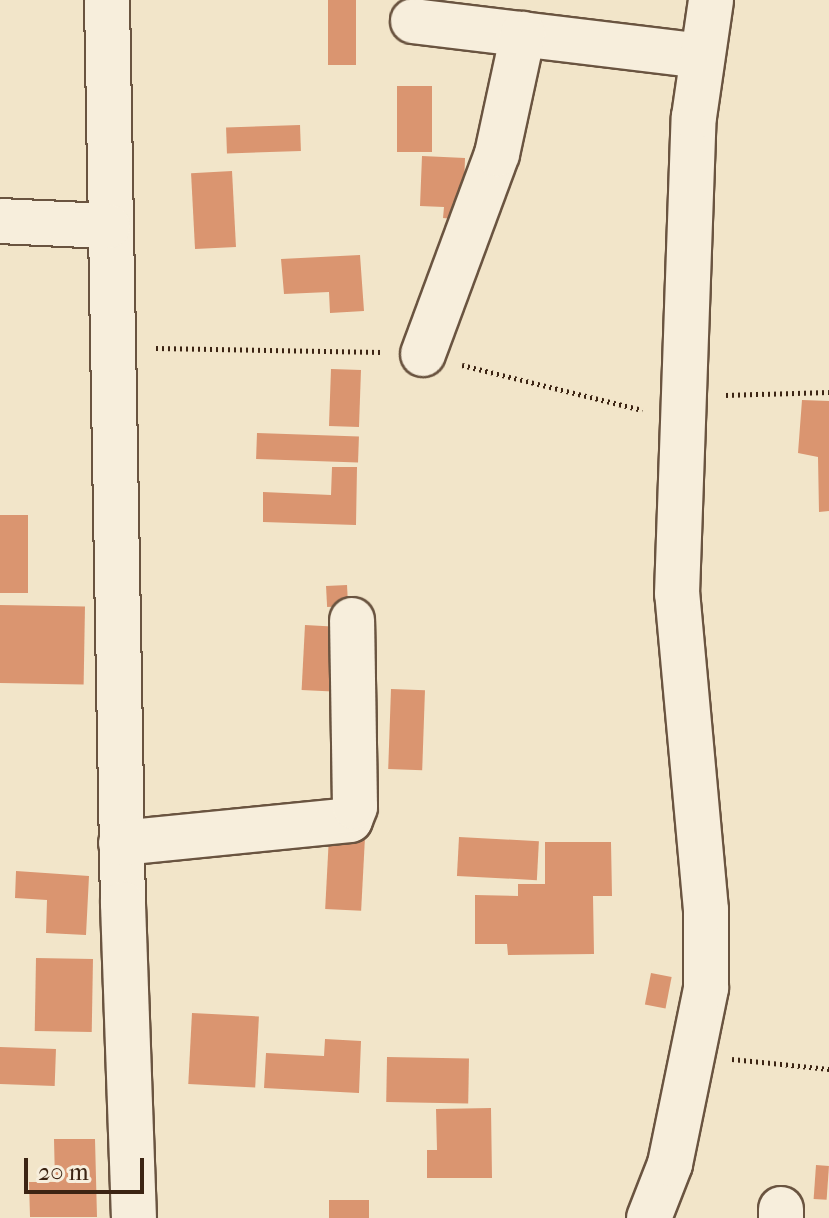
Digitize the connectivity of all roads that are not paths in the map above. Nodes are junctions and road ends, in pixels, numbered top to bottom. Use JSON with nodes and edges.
{"nodes":[{"id":1,"x":107,"y":0,"type":"edge"},
{"id":2,"x":711,"y":0,"type":"edge"},
{"id":3,"x":413,"y":21,"type":"dead end"},
{"id":4,"x":523,"y":34,"type":"junction"},
{"id":5,"x":702,"y":56,"type":"junction"},
{"id":6,"x":0,"y":221,"type":"edge"},
{"id":7,"x":108,"y":226,"type":"junction"},
{"id":8,"x":423,"y":354,"type":"dead end"},
{"id":9,"x":352,"y":620,"type":"dead end"},
{"id":10,"x":121,"y":843,"type":"junction"},
{"id":11,"x":134,"y":1218,"type":"edge"},
{"id":12,"x":649,"y":1218,"type":"edge"}],
"edges":[{"from":1,"to":7,"type":"street"},
{"from":2,"to":5,"type":"street"},
{"from":3,"to":4,"type":"street"},
{"from":4,"to":5,"type":"street"},
{"from":4,"to":8,"type":"street"},
{"from":5,"to":12,"type":"street"},
{"from":6,"to":7,"type":"street"},
{"from":7,"to":10,"type":"street"},
{"from":9,"to":10,"type":"street"},
{"from":10,"to":11,"type":"street"}]}
